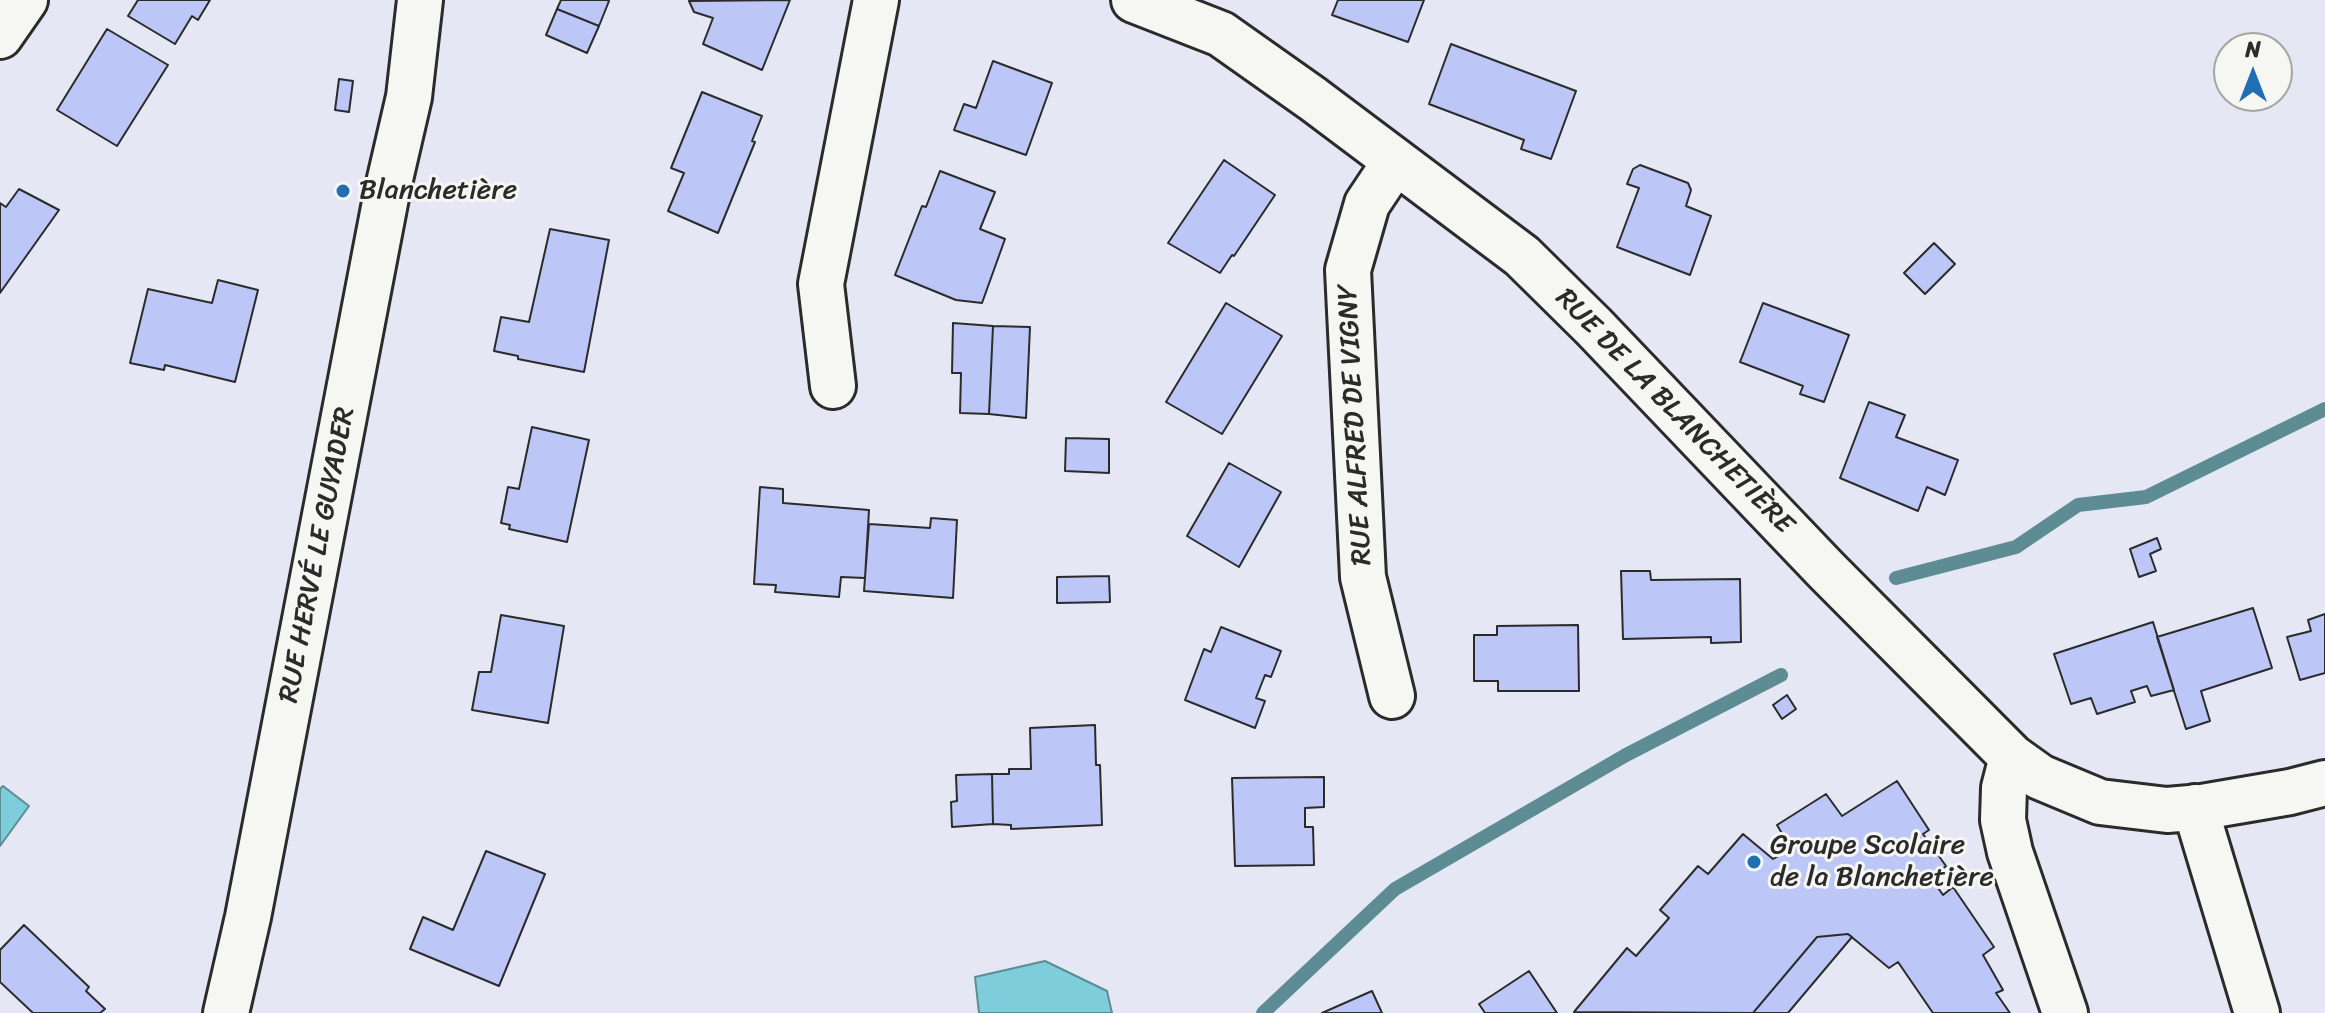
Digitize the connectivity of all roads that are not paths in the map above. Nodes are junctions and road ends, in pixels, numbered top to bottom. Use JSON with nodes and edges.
{"nodes":[{"id":1,"x":25,"y":0,"type":"edge"},
{"id":2,"x":420,"y":0,"type":"edge"},
{"id":3,"x":450,"y":0,"type":"edge"},
{"id":4,"x":876,"y":0,"type":"edge"},
{"id":5,"x":1134,"y":0,"type":"edge"},
{"id":6,"x":0,"y":36,"type":"edge"},
{"id":7,"x":409,"y":97,"type":"junction"},
{"id":8,"x":1395,"y":162,"type":"junction"},
{"id":9,"x":833,"y":386,"type":"dead end"},
{"id":10,"x":1392,"y":696,"type":"dead end"},
{"id":11,"x":2012,"y":757,"type":"junction"},
{"id":12,"x":2325,"y":783,"type":"edge"},
{"id":13,"x":2198,"y":807,"type":"junction"},
{"id":14,"x":226,"y":1013,"type":"edge"},
{"id":15,"x":2065,"y":1013,"type":"edge"},
{"id":16,"x":2257,"y":1013,"type":"edge"}],
"edges":[{"from":1,"to":6,"type":"street"},
{"from":2,"to":7,"type":"street","name":"RUE HERVÉ LE GUYADER"},
{"from":3,"to":7,"type":"street","name":"RUE HERVÉ LE GUYADER"},
{"from":4,"to":9,"type":"street"},
{"from":5,"to":8,"type":"street","name":"RUE DE LA BLANCHETIÈRE"},
{"from":7,"to":14,"type":"street","name":"RUE HERVÉ LE GUYADER"},
{"from":8,"to":10,"type":"street","name":"RUE ALFRED DE VIGNY"},
{"from":8,"to":11,"type":"street","name":"RUE DE LA BLANCHETIÈRE"},
{"from":11,"to":13,"type":"street","name":"RUE DE LA BLANCHETIÈRE"},
{"from":11,"to":15,"type":"street"},
{"from":12,"to":13,"type":"street","name":"RUE DE LA BLANCHETIÈRE"},
{"from":13,"to":16,"type":"street"}]}
